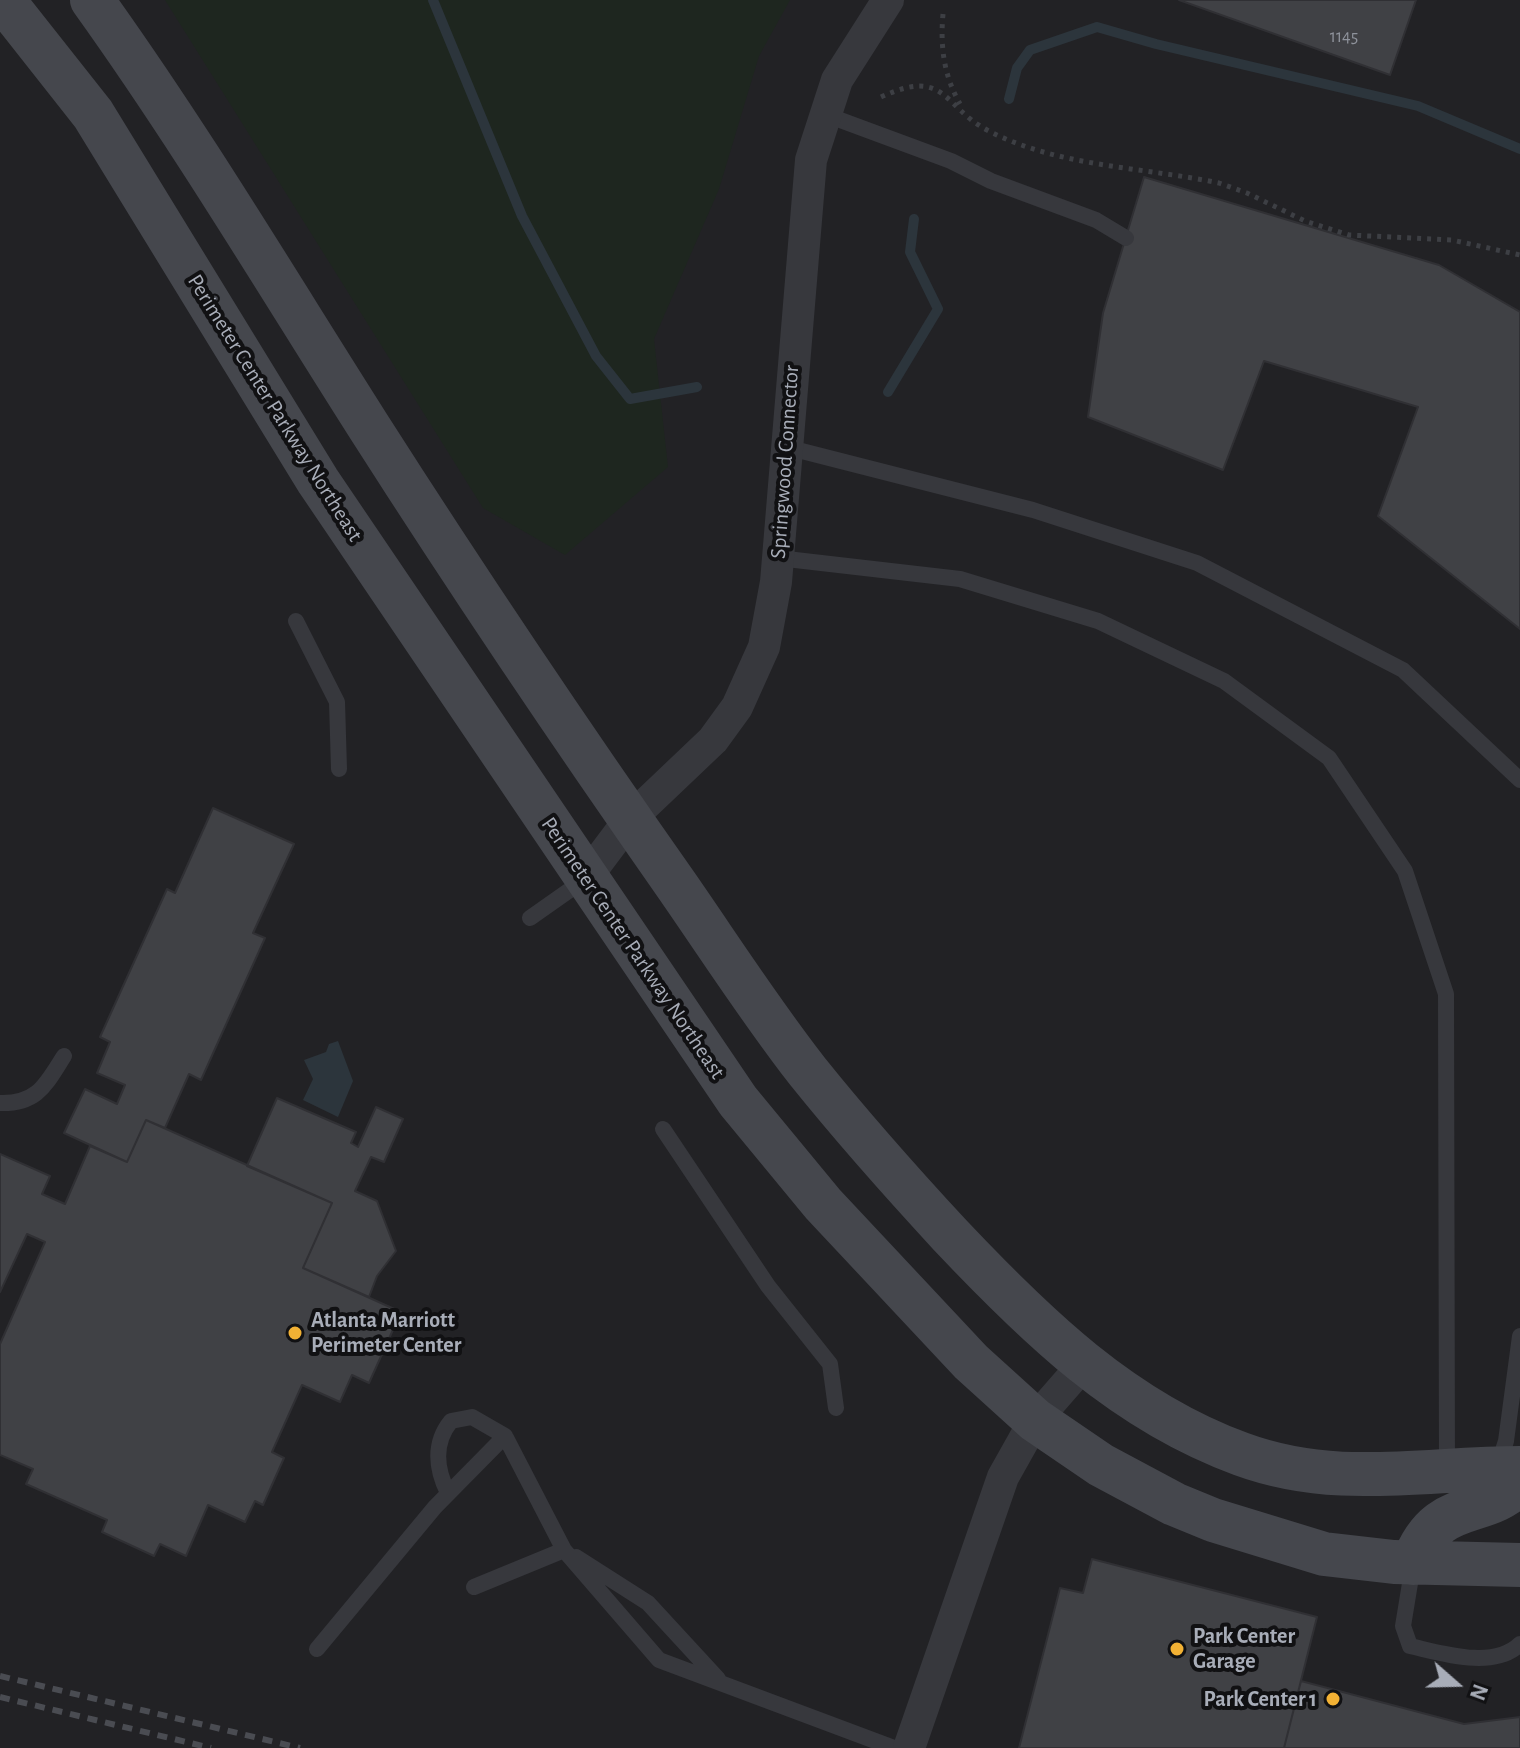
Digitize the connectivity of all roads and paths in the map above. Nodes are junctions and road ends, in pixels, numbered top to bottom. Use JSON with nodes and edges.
{"nodes":[{"id":1,"x":3,"y":0,"type":"edge"},
{"id":2,"x":888,"y":0,"type":"edge"},
{"id":3,"x":943,"y":14,"type":"dead end"},
{"id":4,"x":104,"y":17,"type":"edge"},
{"id":5,"x":881,"y":97,"type":"dead end"},
{"id":6,"x":962,"y":109,"type":"junction"},
{"id":7,"x":824,"y":114,"type":"junction"},
{"id":8,"x":1126,"y":238,"type":"dead end"},
{"id":9,"x":1520,"y":255,"type":"edge"},
{"id":10,"x":786,"y":447,"type":"junction"},
{"id":11,"x":778,"y":558,"type":"junction"},
{"id":12,"x":296,"y":621,"type":"dead end"},
{"id":13,"x":339,"y":769,"type":"dead end"},
{"id":14,"x":1520,"y":780,"type":"edge"},
{"id":15,"x":630,"y":819,"type":"junction"},
{"id":16,"x":585,"y":879,"type":"junction"},
{"id":17,"x":530,"y":918,"type":"dead end"},
{"id":18,"x":64,"y":1056,"type":"dead end"},
{"id":19,"x":0,"y":1103,"type":"edge"},
{"id":20,"x":663,"y":1129,"type":"dead end"},
{"id":21,"x":1520,"y":1336,"type":"edge"},
{"id":22,"x":1083,"y":1365,"type":"junction"},
{"id":23,"x":836,"y":1408,"type":"dead end"},
{"id":24,"x":1035,"y":1420,"type":"junction"},
{"id":25,"x":505,"y":1436,"type":"junction"},
{"id":26,"x":1447,"y":1469,"type":"junction"},
{"id":27,"x":1512,"y":1473,"type":"edge"},
{"id":28,"x":448,"y":1493,"type":"junction"},
{"id":29,"x":564,"y":1550,"type":"junction"},
{"id":30,"x":1413,"y":1563,"type":"junction"},
{"id":31,"x":1520,"y":1565,"type":"edge"},
{"id":32,"x":474,"y":1587,"type":"dead end"},
{"id":33,"x":1520,"y":1644,"type":"edge"},
{"id":34,"x":317,"y":1649,"type":"dead end"},
{"id":35,"x":723,"y":1683,"type":"junction"},
{"id":36,"x":894,"y":1748,"type":"edge"},
{"id":37,"x":909,"y":1748,"type":"edge"}],
"edges":[{"from":1,"to":16,"type":"main road","name":"Perimeter Center Parkway Northeast"},
{"from":2,"to":7,"type":"street","name":"Springwood Connector"},
{"from":3,"to":6,"type":"path"},
{"from":4,"to":15,"type":"main road"},
{"from":5,"to":6,"type":"path"},
{"from":6,"to":9,"type":"path"},
{"from":7,"to":8,"type":"lane"},
{"from":7,"to":10,"type":"street","name":"Springwood Connector"},
{"from":10,"to":11,"type":"street","name":"Springwood Connector"},
{"from":10,"to":14,"type":"lane"},
{"from":11,"to":15,"type":"street","name":"Springwood Connector"},
{"from":11,"to":26,"type":"lane"},
{"from":12,"to":13,"type":"lane"},
{"from":15,"to":16,"type":"street","name":"Springwood Connector"},
{"from":15,"to":22,"type":"main road"},
{"from":16,"to":17,"type":"lane"},
{"from":16,"to":24,"type":"main road","name":"Perimeter Center Parkway Northeast"},
{"from":18,"to":19,"type":"lane"},
{"from":20,"to":23,"type":"lane"},
{"from":21,"to":27,"type":"lane"},
{"from":22,"to":24,"type":"street"},
{"from":22,"to":26,"type":"main road"},
{"from":24,"to":30,"type":"main road","name":"Perimeter Center Parkway Northeast"},
{"from":24,"to":37,"type":"street"},
{"from":25,"to":28,"type":"lane"},
{"from":25,"to":28,"type":"lane"},
{"from":25,"to":29,"type":"lane"},
{"from":26,"to":27,"type":"main road"},
{"from":27,"to":30,"type":"main road"},
{"from":28,"to":34,"type":"lane"},
{"from":29,"to":32,"type":"lane"},
{"from":29,"to":35,"type":"lane"},
{"from":29,"to":35,"type":"lane"},
{"from":30,"to":31,"type":"main road","name":"Perimeter Center Parkway Northeast"},
{"from":30,"to":33,"type":"lane"},
{"from":35,"to":36,"type":"lane"}]}
